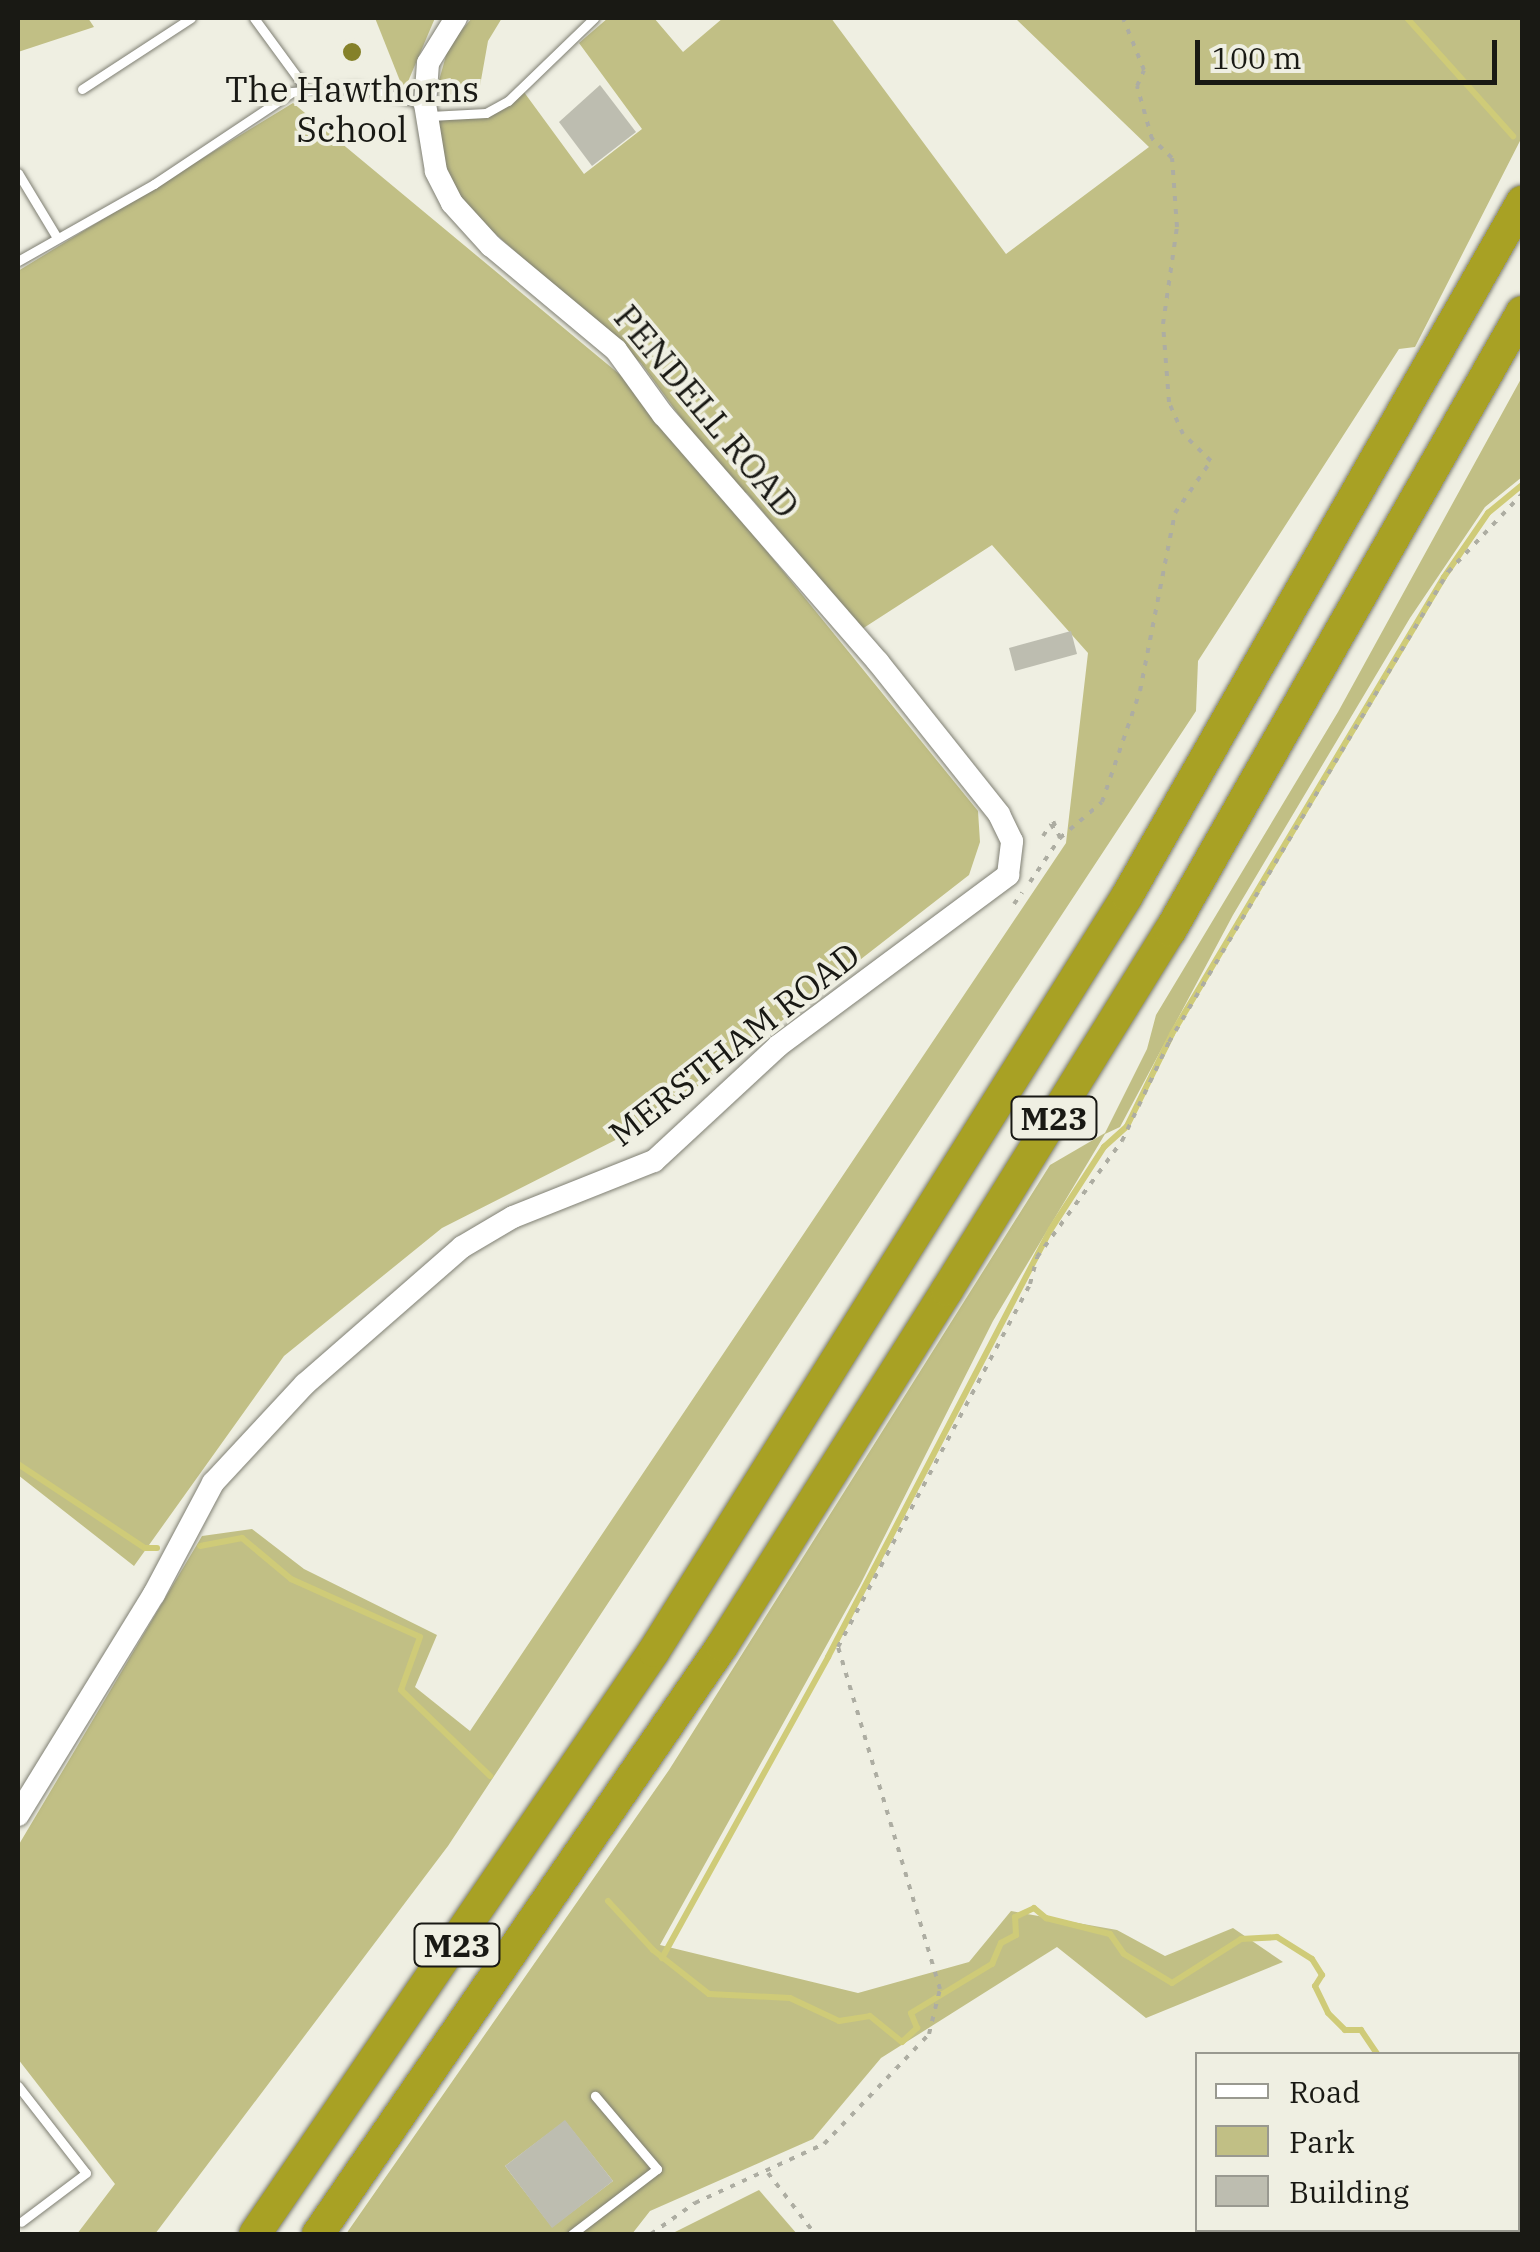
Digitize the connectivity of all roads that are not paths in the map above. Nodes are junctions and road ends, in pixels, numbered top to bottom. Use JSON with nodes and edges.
{"nodes":[{"id":1,"x":191,"y":18,"type":"edge"},
{"id":2,"x":254,"y":18,"type":"edge"},
{"id":3,"x":456,"y":18,"type":"edge"},
{"id":4,"x":594,"y":18,"type":"edge"},
{"id":5,"x":82,"y":89,"type":"dead end"},
{"id":6,"x":306,"y":89,"type":"junction"},
{"id":7,"x":426,"y":110,"type":"junction"},
{"id":8,"x":18,"y":173,"type":"edge"},
{"id":9,"x":1522,"y":202,"type":"edge"},
{"id":10,"x":56,"y":236,"type":"junction"},
{"id":11,"x":18,"y":261,"type":"edge"},
{"id":12,"x":1522,"y":312,"type":"edge"},
{"id":13,"x":1012,"y":840,"type":"joint"},
{"id":14,"x":18,"y":1815,"type":"edge"},
{"id":15,"x":18,"y":2086,"type":"edge"},
{"id":16,"x":595,"y":2096,"type":"dead end"},
{"id":17,"x":21,"y":2222,"type":"dead end"},
{"id":18,"x":255,"y":2234,"type":"edge"},
{"id":19,"x":318,"y":2234,"type":"edge"},
{"id":20,"x":572,"y":2234,"type":"edge"}],
"edges":[{"from":1,"to":5,"type":"lane"},
{"from":2,"to":6,"type":"lane"},
{"from":3,"to":7,"type":"street","name":"PENDELL ROAD"},
{"from":4,"to":7,"type":"lane"},
{"from":6,"to":7,"type":"lane"},
{"from":6,"to":10,"type":"lane"},
{"from":7,"to":13,"type":"street","name":"PENDELL ROAD"},
{"from":8,"to":10,"type":"lane"},
{"from":9,"to":18,"type":"highway","number":"M23"},
{"from":10,"to":11,"type":"lane"},
{"from":12,"to":19,"type":"highway","number":"M23"},
{"from":13,"to":14,"type":"street","name":"MERSTHAM ROAD"},
{"from":15,"to":17,"type":"lane"},
{"from":16,"to":20,"type":"lane"}]}
